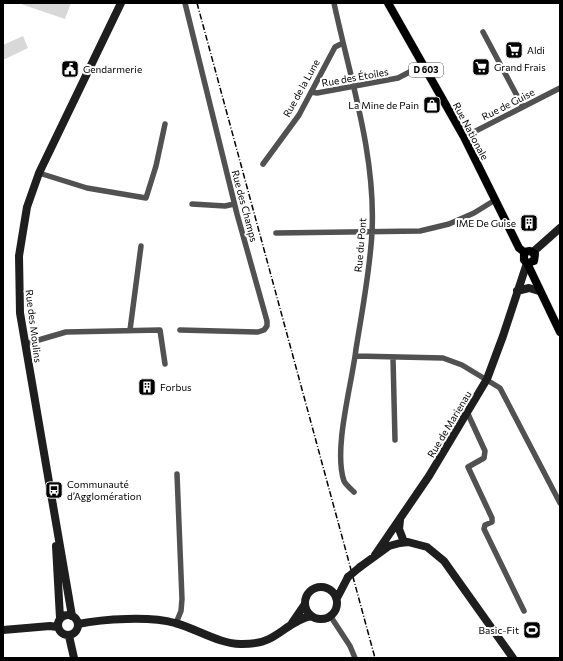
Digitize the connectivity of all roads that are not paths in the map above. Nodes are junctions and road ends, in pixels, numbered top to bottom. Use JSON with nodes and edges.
{"nodes":[{"id":1,"x":121,"y":3,"type":"edge"},
{"id":2,"x":185,"y":3,"type":"edge"},
{"id":3,"x":334,"y":3,"type":"edge"},
{"id":4,"x":388,"y":3,"type":"edge"},
{"id":5,"x":483,"y":32,"type":"dead end"},
{"id":6,"x":343,"y":43,"type":"junction"},
{"id":7,"x":423,"y":65,"type":"junction"},
{"id":8,"x":354,"y":86,"type":"junction"},
{"id":9,"x":560,"y":88,"type":"edge"},
{"id":10,"x":311,"y":92,"type":"junction"},
{"id":11,"x":523,"y":107,"type":"junction"},
{"id":12,"x":165,"y":124,"type":"dead end"},
{"id":13,"x":464,"y":137,"type":"junction"},
{"id":14,"x":263,"y":164,"type":"dead end"},
{"id":15,"x":39,"y":173,"type":"junction"},
{"id":16,"x":495,"y":200,"type":"junction"},
{"id":17,"x":192,"y":204,"type":"dead end"},
{"id":18,"x":234,"y":204,"type":"junction"},
{"id":19,"x":560,"y":228,"type":"edge"},
{"id":20,"x":372,"y":232,"type":"junction"},
{"id":21,"x":276,"y":233,"type":"dead end"},
{"id":22,"x":140,"y":246,"type":"dead end"},
{"id":23,"x":529,"y":252,"type":"junction"},
{"id":24,"x":530,"y":262,"type":"junction"},
{"id":25,"x":518,"y":291,"type":"junction"},
{"id":26,"x":539,"y":291,"type":"junction"},
{"id":27,"x":130,"y":330,"type":"junction"},
{"id":28,"x":180,"y":330,"type":"dead end"},
{"id":29,"x":560,"y":332,"type":"edge"},
{"id":30,"x":25,"y":344,"type":"junction"},
{"id":31,"x":356,"y":356,"type":"junction"},
{"id":32,"x":393,"y":358,"type":"junction"},
{"id":33,"x":165,"y":364,"type":"dead end"},
{"id":34,"x":487,"y":379,"type":"junction"},
{"id":35,"x":468,"y":414,"type":"junction"},
{"id":36,"x":395,"y":440,"type":"dead end"},
{"id":37,"x":177,"y":474,"type":"dead end"},
{"id":38,"x":354,"y":492,"type":"dead end"},
{"id":39,"x":560,"y":503,"type":"edge"},
{"id":40,"x":400,"y":519,"type":"junction"},
{"id":41,"x":56,"y":528,"type":"junction"},
{"id":42,"x":404,"y":542,"type":"junction"},
{"id":43,"x":375,"y":555,"type":"junction"},
{"id":44,"x":348,"y":577,"type":"junction"},
{"id":45,"x":328,"y":588,"type":"junction"},
{"id":46,"x":337,"y":598,"type":"junction"},
{"id":47,"x":305,"y":604,"type":"junction"},
{"id":48,"x":524,"y":611,"type":"dead end"},
{"id":49,"x":72,"y":616,"type":"junction"},
{"id":50,"x":311,"y":616,"type":"junction"},
{"id":51,"x":331,"y":617,"type":"junction"},
{"id":52,"x":60,"y":618,"type":"junction"},
{"id":53,"x":176,"y":623,"type":"junction"},
{"id":54,"x":78,"y":624,"type":"junction"},
{"id":55,"x":290,"y":626,"type":"junction"},
{"id":56,"x":57,"y":628,"type":"junction"},
{"id":57,"x":3,"y":630,"type":"edge"},
{"id":58,"x":69,"y":636,"type":"junction"},
{"id":59,"x":74,"y":658,"type":"edge"},
{"id":60,"x":355,"y":658,"type":"edge"},
{"id":61,"x":512,"y":658,"type":"edge"}],
"edges":[{"from":1,"to":15,"type":"main road","name":"Rue des Moulins"},
{"from":2,"to":18,"type":"street","name":"Rue des Champs"},
{"from":3,"to":6,"type":"street","name":"Rue du Pont"},
{"from":4,"to":7,"type":"main road","name":"Rue Nationale","number":"D 603"},
{"from":5,"to":11,"type":"street"},
{"from":6,"to":8,"type":"street","name":"Rue du Pont"},
{"from":6,"to":10,"type":"street","name":"Rue de la Lune"},
{"from":7,"to":8,"type":"street","name":"Rue des Étoiles"},
{"from":7,"to":13,"type":"main road","name":"Rue Nationale","number":"D 603"},
{"from":8,"to":10,"type":"street","name":"Rue des Étoiles"},
{"from":8,"to":20,"type":"street","name":"Rue du Pont"},
{"from":9,"to":11,"type":"street","name":"Rue de Guise"},
{"from":10,"to":14,"type":"street","name":"Rue de la Lune"},
{"from":11,"to":13,"type":"street","name":"Rue de Guise"},
{"from":12,"to":15,"type":"street"},
{"from":13,"to":16,"type":"main road","name":"Rue Nationale","number":"D 603"},
{"from":15,"to":30,"type":"main road","name":"Rue des Moulins"},
{"from":16,"to":20,"type":"street"},
{"from":16,"to":23,"type":"main road","name":"Rue Nationale","number":"D 603"},
{"from":17,"to":18,"type":"street","name":"Rue des Champs"},
{"from":18,"to":28,"type":"street","name":"Rue des Champs"},
{"from":19,"to":23,"type":"main road"},
{"from":20,"to":21,"type":"street"},
{"from":20,"to":31,"type":"street","name":"Rue du Pont"},
{"from":22,"to":27,"type":"street"},
{"from":23,"to":24,"type":"main road","name":"Rue Nationale"},
{"from":24,"to":25,"type":"main road","name":"Rue de Marienau"},
{"from":24,"to":26,"type":"main road"},
{"from":25,"to":26,"type":"main road"},
{"from":25,"to":34,"type":"main road","name":"Rue de Marienau"},
{"from":26,"to":29,"type":"main road"},
{"from":27,"to":30,"type":"street"},
{"from":27,"to":33,"type":"street"},
{"from":30,"to":41,"type":"main road","name":"Rue des Moulins"},
{"from":31,"to":32,"type":"street"},
{"from":31,"to":38,"type":"street","name":"Rue du Pont"},
{"from":32,"to":34,"type":"street"},
{"from":32,"to":36,"type":"street"},
{"from":34,"to":35,"type":"main road","name":"Rue de Marienau"},
{"from":34,"to":39,"type":"street"},
{"from":35,"to":40,"type":"main road","name":"Rue de Marienau"},
{"from":35,"to":48,"type":"street"},
{"from":37,"to":53,"type":"street"},
{"from":40,"to":42,"type":"main road"},
{"from":40,"to":43,"type":"main road","name":"Rue de Marienau"},
{"from":41,"to":49,"type":"main road","name":"Rue des Moulins"},
{"from":41,"to":52,"type":"main road","name":"Rue des Moulins"},
{"from":42,"to":43,"type":"main road"},
{"from":42,"to":61,"type":"main road"},
{"from":43,"to":44,"type":"main road","bridge":true},
{"from":44,"to":45,"type":"main road"},
{"from":44,"to":46,"type":"main road"},
{"from":45,"to":46,"type":"main road"},
{"from":45,"to":47,"type":"main road"},
{"from":46,"to":51,"type":"main road"},
{"from":47,"to":50,"type":"main road"},
{"from":47,"to":55,"type":"main road"},
{"from":49,"to":52,"type":"main road"},
{"from":49,"to":54,"type":"main road"},
{"from":50,"to":51,"type":"main road"},
{"from":50,"to":55,"type":"main road"},
{"from":51,"to":60,"type":"street"},
{"from":52,"to":56,"type":"main road"},
{"from":53,"to":54,"type":"main road"},
{"from":53,"to":55,"type":"main road"},
{"from":54,"to":58,"type":"main road"},
{"from":56,"to":57,"type":"main road"},
{"from":56,"to":58,"type":"main road"},
{"from":58,"to":59,"type":"main road"}]}
